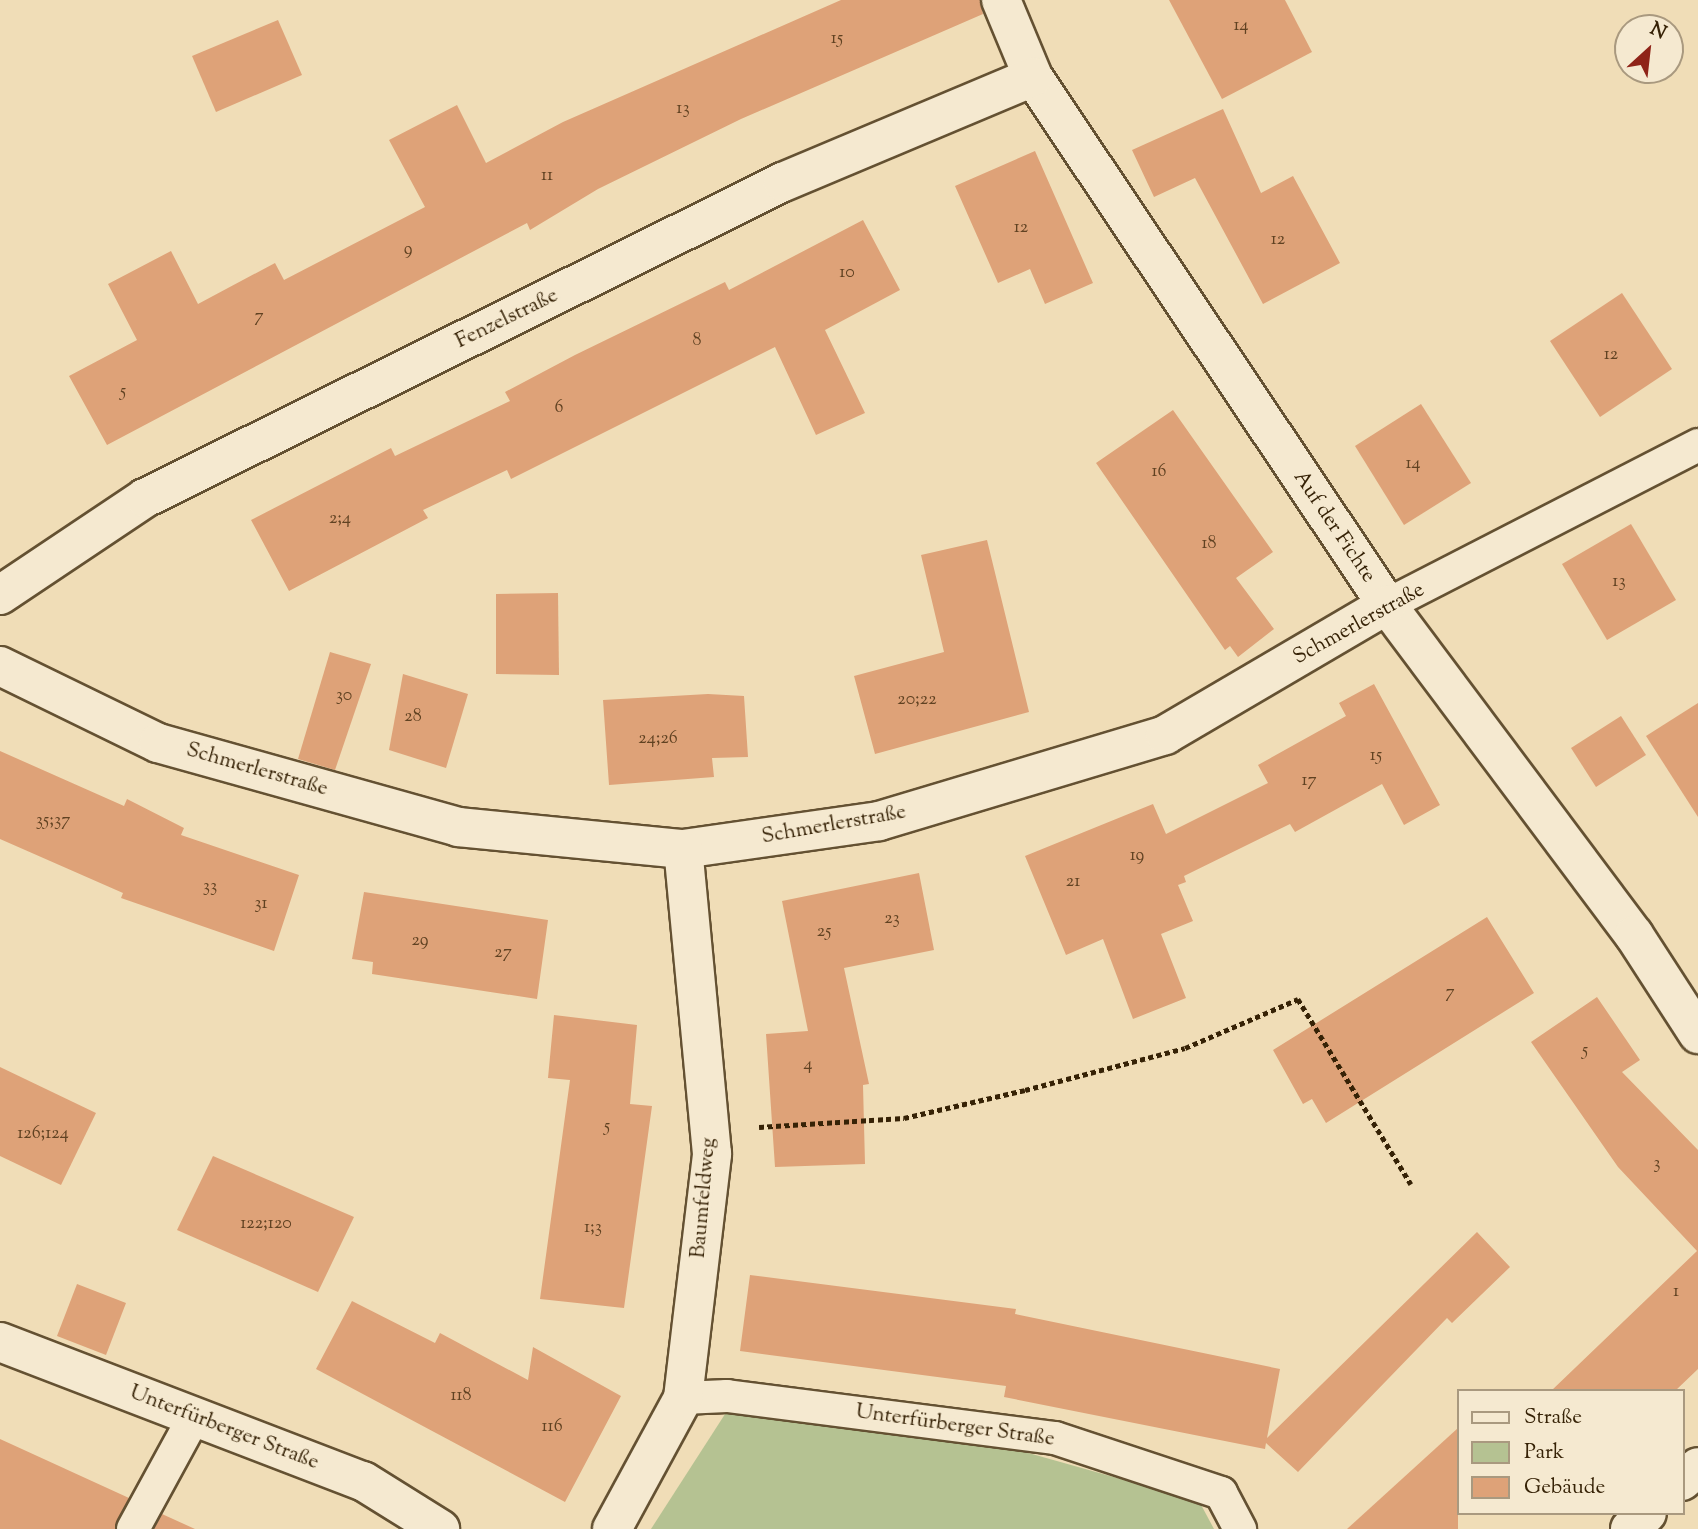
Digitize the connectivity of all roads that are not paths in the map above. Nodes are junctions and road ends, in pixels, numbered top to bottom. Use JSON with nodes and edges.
{"nodes":[{"id":1,"x":1001,"y":0,"type":"edge"},
{"id":2,"x":1033,"y":77,"type":"junction"},
{"id":3,"x":1698,"y":445,"type":"edge"},
{"id":4,"x":0,"y":595,"type":"edge"},
{"id":5,"x":1387,"y":606,"type":"junction"},
{"id":6,"x":0,"y":666,"type":"edge"},
{"id":7,"x":682,"y":849,"type":"junction"},
{"id":8,"x":1698,"y":1034,"type":"edge"},
{"id":9,"x":0,"y":1342,"type":"edge"},
{"id":10,"x":683,"y":1398,"type":"junction"},
{"id":11,"x":194,"y":1417,"type":"junction"},
{"id":12,"x":1698,"y":1467,"type":"edge"},
{"id":13,"x":1684,"y":1479,"type":"edge"},
{"id":14,"x":1645,"y":1515,"type":"edge"},
{"id":15,"x":133,"y":1529,"type":"edge"},
{"id":16,"x":440,"y":1529,"type":"edge"},
{"id":17,"x":612,"y":1529,"type":"edge"},
{"id":18,"x":1240,"y":1529,"type":"edge"},
{"id":19,"x":1630,"y":1529,"type":"edge"}],
"edges":[{"from":1,"to":2,"type":"street","name":"Auf der Fichte"},
{"from":2,"to":4,"type":"street","name":"Fenzelstraße"},
{"from":2,"to":5,"type":"street","name":"Auf der Fichte"},
{"from":3,"to":5,"type":"lane","name":"Schmerlerstraße"},
{"from":5,"to":7,"type":"street","name":"Schmerlerstraße"},
{"from":5,"to":8,"type":"street","name":"Auf der Fichte"},
{"from":6,"to":7,"type":"street","name":"Schmerlerstraße"},
{"from":7,"to":10,"type":"street","name":"Baumfeldweg"},
{"from":9,"to":11,"type":"street","name":"Unterfürberger Straße"},
{"from":10,"to":17,"type":"street","name":"Baumfeldweg"},
{"from":10,"to":18,"type":"lane","name":"Unterfürberger Straße"},
{"from":11,"to":15,"type":"lane"},
{"from":11,"to":16,"type":"street","name":"Unterfürberger Straße"},
{"from":12,"to":13,"type":"street"},
{"from":14,"to":19,"type":"street"}]}
